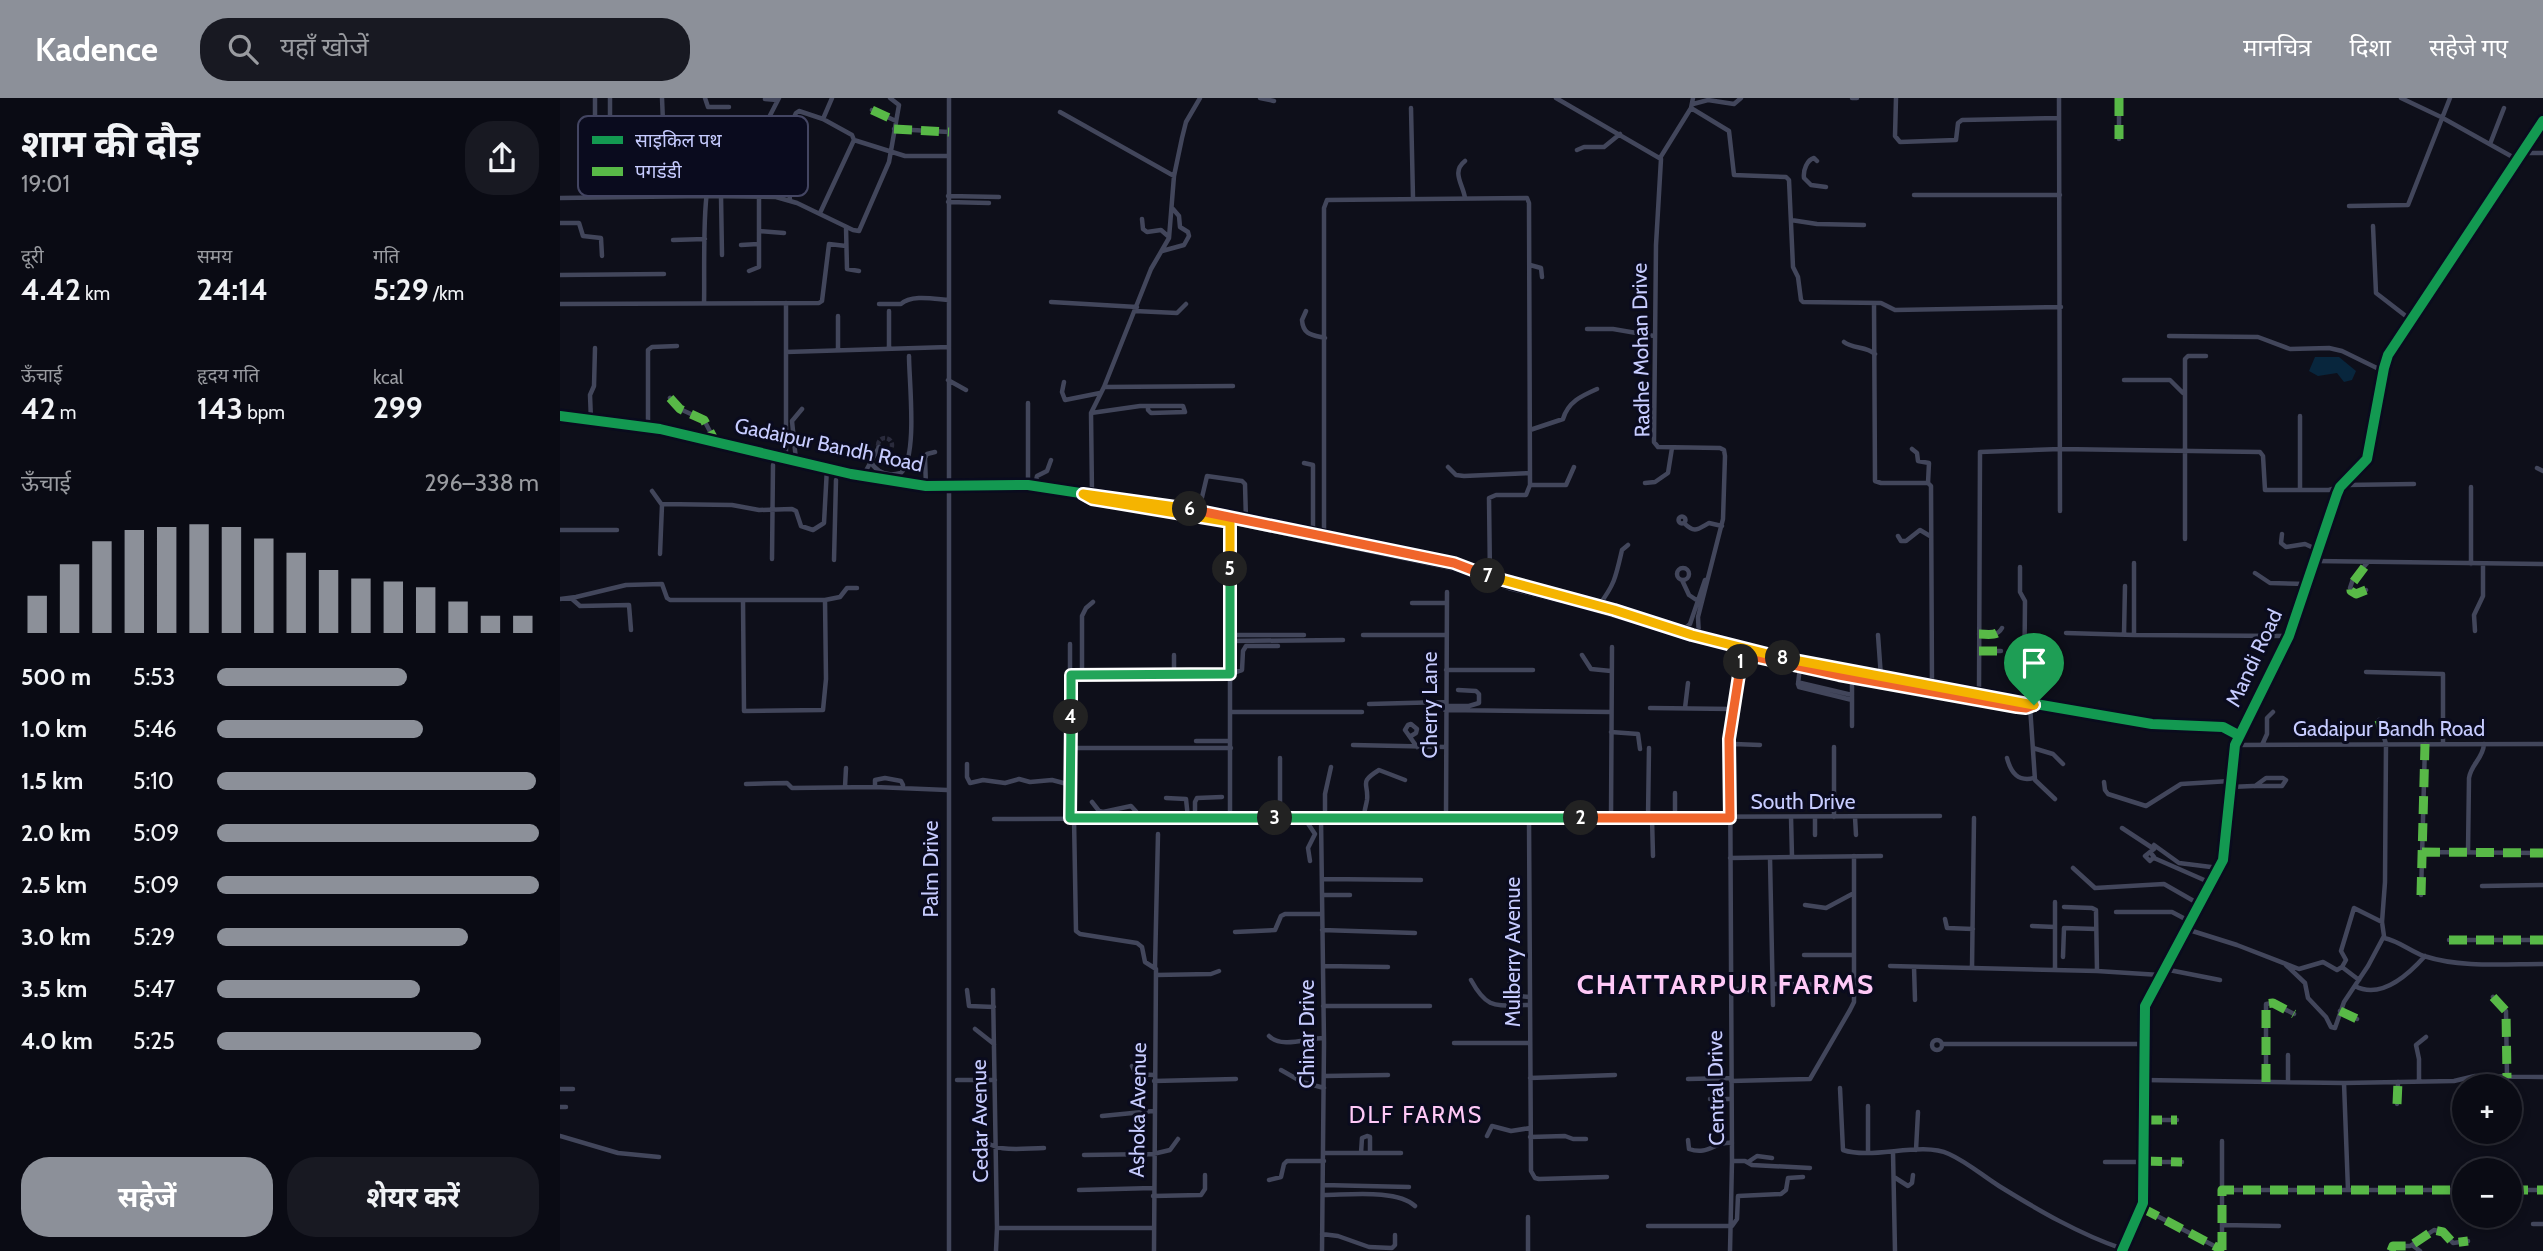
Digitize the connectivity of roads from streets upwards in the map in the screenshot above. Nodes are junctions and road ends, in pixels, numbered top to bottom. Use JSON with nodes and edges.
{"nodes":[{"id":1,"x":595,"y":98,"type":"edge"},
{"id":2,"x":610,"y":98,"type":"edge"},
{"id":3,"x":662,"y":98,"type":"edge"},
{"id":4,"x":705,"y":98,"type":"edge"},
{"id":5,"x":832,"y":98,"type":"edge"},
{"id":6,"x":890,"y":98,"type":"edge"},
{"id":7,"x":949,"y":98,"type":"edge"},
{"id":8,"x":1200,"y":98,"type":"edge"},
{"id":9,"x":1260,"y":98,"type":"edge"},
{"id":10,"x":1556,"y":98,"type":"edge"},
{"id":11,"x":1741,"y":98,"type":"edge"},
{"id":12,"x":1852,"y":98,"type":"edge"},
{"id":13,"x":1857,"y":98,"type":"edge"},
{"id":14,"x":1896,"y":98,"type":"edge"},
{"id":15,"x":2059,"y":98,"type":"edge"},
{"id":16,"x":2119,"y":98,"type":"edge"},
{"id":17,"x":2401,"y":98,"type":"edge"},
{"id":18,"x":2450,"y":98,"type":"edge"},
{"id":19,"x":765,"y":99,"type":"edge"},
{"id":20,"x":778,"y":99,"type":"edge"},
{"id":21,"x":1274,"y":101,"type":"dead end"},
{"id":22,"x":1692,"y":103,"type":"edge"},
{"id":23,"x":729,"y":107,"type":"dead end"},
{"id":24,"x":1412,"y":108,"type":"dead end"},
{"id":25,"x":2504,"y":108,"type":"dead end"},
{"id":26,"x":872,"y":110,"type":"dead end"},
{"id":27,"x":1060,"y":112,"type":"dead end"},
{"id":28,"x":595,"y":116,"type":"edge"},
{"id":29,"x":610,"y":116,"type":"edge"},
{"id":30,"x":663,"y":116,"type":"edge"},
{"id":31,"x":770,"y":116,"type":"edge"},
{"id":32,"x":795,"y":116,"type":"edge"},
{"id":33,"x":2441,"y":117,"type":"junction"},
{"id":34,"x":2059,"y":118,"type":"junction"},
{"id":35,"x":823,"y":119,"type":"junction"},
{"id":36,"x":896,"y":121,"type":"junction"},
{"id":37,"x":2543,"y":121,"type":"edge"},
{"id":38,"x":894,"y":129,"type":"junction"},
{"id":39,"x":948,"y":132,"type":"junction"},
{"id":40,"x":1620,"y":134,"type":"junction"},
{"id":41,"x":2119,"y":139,"type":"dead end"},
{"id":42,"x":854,"y":141,"type":"junction"},
{"id":43,"x":2490,"y":144,"type":"junction"},
{"id":44,"x":1577,"y":150,"type":"dead end"},
{"id":45,"x":890,"y":153,"type":"junction"},
{"id":46,"x":2523,"y":153,"type":"junction"},
{"id":47,"x":2543,"y":153,"type":"edge"},
{"id":48,"x":948,"y":156,"type":"junction"},
{"id":49,"x":1660,"y":158,"type":"junction"},
{"id":50,"x":2518,"y":160,"type":"junction"},
{"id":51,"x":1465,"y":161,"type":"dead end"},
{"id":52,"x":1810,"y":162,"type":"dead end"},
{"id":53,"x":1804,"y":175,"type":"junction"},
{"id":54,"x":1174,"y":176,"type":"junction"},
{"id":55,"x":1788,"y":178,"type":"junction"},
{"id":56,"x":1826,"y":187,"type":"dead end"},
{"id":57,"x":1914,"y":195,"type":"dead end"},
{"id":58,"x":2060,"y":195,"type":"junction"},
{"id":59,"x":657,"y":196,"type":"edge"},
{"id":60,"x":706,"y":196,"type":"edge"},
{"id":61,"x":722,"y":196,"type":"joint"},
{"id":62,"x":760,"y":196,"type":"junction"},
{"id":63,"x":790,"y":196,"type":"edge"},
{"id":64,"x":999,"y":197,"type":"dead end"},
{"id":65,"x":560,"y":198,"type":"edge"},
{"id":66,"x":1413,"y":198,"type":"junction"},
{"id":67,"x":1465,"y":198,"type":"junction"},
{"id":68,"x":948,"y":199,"type":"junction"},
{"id":69,"x":790,"y":201,"type":"junction"},
{"id":70,"x":989,"y":203,"type":"dead end"},
{"id":71,"x":2349,"y":206,"type":"dead end"},
{"id":72,"x":1172,"y":209,"type":"junction"},
{"id":73,"x":820,"y":214,"type":"junction"},
{"id":74,"x":1142,"y":219,"type":"dead end"},
{"id":75,"x":1791,"y":220,"type":"junction"},
{"id":76,"x":560,"y":223,"type":"edge"},
{"id":77,"x":1864,"y":225,"type":"dead end"},
{"id":78,"x":2373,"y":226,"type":"dead end"},
{"id":79,"x":846,"y":227,"type":"junction"},
{"id":80,"x":759,"y":231,"type":"junction"},
{"id":81,"x":784,"y":233,"type":"dead end"},
{"id":82,"x":1169,"y":237,"type":"junction"},
{"id":83,"x":705,"y":239,"type":"junction"},
{"id":84,"x":673,"y":240,"type":"dead end"},
{"id":85,"x":741,"y":244,"type":"dead end"},
{"id":86,"x":758,"y":244,"type":"junction"},
{"id":87,"x":846,"y":246,"type":"junction"},
{"id":88,"x":1162,"y":251,"type":"junction"},
{"id":89,"x":722,"y":255,"type":"dead end"},
{"id":90,"x":603,"y":256,"type":"dead end"},
{"id":91,"x":1530,"y":265,"type":"junction"},
{"id":92,"x":749,"y":271,"type":"dead end"},
{"id":93,"x":859,"y":271,"type":"dead end"},
{"id":94,"x":664,"y":274,"type":"dead end"},
{"id":95,"x":560,"y":275,"type":"edge"},
{"id":96,"x":1542,"y":277,"type":"dead end"},
{"id":97,"x":949,"y":300,"type":"junction"},
{"id":98,"x":1051,"y":302,"type":"dead end"},
{"id":99,"x":705,"y":303,"type":"junction"},
{"id":100,"x":786,"y":303,"type":"junction"},
{"id":101,"x":1874,"y":303,"type":"junction"},
{"id":102,"x":560,"y":304,"type":"edge"},
{"id":103,"x":879,"y":304,"type":"dead end"},
{"id":104,"x":1186,"y":304,"type":"dead end"},
{"id":105,"x":2061,"y":307,"type":"junction"},
{"id":106,"x":1136,"y":309,"type":"junction"},
{"id":107,"x":1306,"y":311,"type":"dead end"},
{"id":108,"x":889,"y":312,"type":"dead end"},
{"id":109,"x":838,"y":316,"type":"dead end"},
{"id":110,"x":2410,"y":320,"type":"junction"},
{"id":111,"x":1587,"y":329,"type":"dead end"},
{"id":112,"x":1654,"y":336,"type":"junction"},
{"id":113,"x":2169,"y":336,"type":"dead end"},
{"id":114,"x":1325,"y":338,"type":"junction"},
{"id":115,"x":1844,"y":342,"type":"dead end"},
{"id":116,"x":677,"y":346,"type":"dead end"},
{"id":117,"x":948,"y":347,"type":"junction"},
{"id":118,"x":595,"y":348,"type":"dead end"},
{"id":119,"x":890,"y":349,"type":"junction"},
{"id":120,"x":838,"y":351,"type":"junction"},
{"id":121,"x":786,"y":352,"type":"junction"},
{"id":122,"x":1876,"y":355,"type":"junction"},
{"id":123,"x":908,"y":356,"type":"dead end"},
{"id":124,"x":2206,"y":356,"type":"dead end"},
{"id":125,"x":2383,"y":371,"type":"junction"},
{"id":126,"x":948,"y":380,"type":"junction"},
{"id":127,"x":2124,"y":380,"type":"dead end"},
{"id":128,"x":1064,"y":382,"type":"dead end"},
{"id":129,"x":1233,"y":386,"type":"dead end"},
{"id":130,"x":1104,"y":387,"type":"junction"},
{"id":131,"x":1597,"y":389,"type":"dead end"},
{"id":132,"x":966,"y":390,"type":"dead end"},
{"id":133,"x":1100,"y":393,"type":"junction"},
{"id":134,"x":2184,"y":394,"type":"junction"},
{"id":135,"x":670,"y":398,"type":"dead end"},
{"id":136,"x":1028,"y":403,"type":"dead end"},
{"id":137,"x":1148,"y":406,"type":"junction"},
{"id":138,"x":802,"y":409,"type":"dead end"},
{"id":139,"x":1091,"y":413,"type":"junction"},
{"id":140,"x":560,"y":416,"type":"edge"},
{"id":141,"x":2300,"y":416,"type":"dead end"},
{"id":142,"x":591,"y":420,"type":"junction"},
{"id":143,"x":648,"y":427,"type":"junction"},
{"id":144,"x":1530,"y":430,"type":"junction"},
{"id":145,"x":715,"y":441,"type":"junction"},
{"id":146,"x":879,"y":447,"type":"dead end"},
{"id":147,"x":1672,"y":448,"type":"junction"},
{"id":148,"x":1912,"y":449,"type":"dead end"},
{"id":149,"x":2060,"y":449,"type":"junction"},
{"id":150,"x":935,"y":452,"type":"dead end"},
{"id":151,"x":2185,"y":452,"type":"junction"},
{"id":152,"x":786,"y":458,"type":"junction"},
{"id":153,"x":796,"y":460,"type":"junction"},
{"id":154,"x":1051,"y":460,"type":"dead end"},
{"id":155,"x":870,"y":461,"type":"junction"},
{"id":156,"x":1304,"y":463,"type":"dead end"},
{"id":157,"x":773,"y":465,"type":"dead end"},
{"id":158,"x":1448,"y":467,"type":"dead end"},
{"id":159,"x":1574,"y":467,"type":"dead end"},
{"id":160,"x":827,"y":468,"type":"junction"},
{"id":161,"x":2537,"y":468,"type":"dead end"},
{"id":162,"x":2543,"y":471,"type":"edge"},
{"id":163,"x":1530,"y":473,"type":"junction"},
{"id":164,"x":863,"y":476,"type":"junction"},
{"id":165,"x":836,"y":480,"type":"dead end"},
{"id":166,"x":1645,"y":483,"type":"dead end"},
{"id":167,"x":1928,"y":483,"type":"junction"},
{"id":168,"x":2414,"y":484,"type":"dead end"},
{"id":169,"x":1530,"y":485,"type":"junction"},
{"id":170,"x":926,"y":486,"type":"junction"},
{"id":171,"x":949,"y":486,"type":"junction"},
{"id":172,"x":1032,"y":486,"type":"junction"},
{"id":173,"x":2340,"y":487,"type":"junction"},
{"id":174,"x":2471,"y":487,"type":"dead end"},
{"id":175,"x":2300,"y":489,"type":"junction"},
{"id":176,"x":652,"y":491,"type":"dead end"},
{"id":177,"x":1083,"y":494,"type":"junction"},
{"id":178,"x":1091,"y":494,"type":"junction"},
{"id":179,"x":662,"y":504,"type":"junction"},
{"id":180,"x":772,"y":510,"type":"junction"},
{"id":181,"x":1199,"y":510,"type":"junction"},
{"id":182,"x":2060,"y":511,"type":"dead end"},
{"id":183,"x":1246,"y":520,"type":"junction"},
{"id":184,"x":1230,"y":522,"type":"junction"},
{"id":185,"x":824,"y":523,"type":"junction"},
{"id":186,"x":835,"y":523,"type":"junction"},
{"id":187,"x":1684,"y":523,"type":"dead end"},
{"id":188,"x":1722,"y":526,"type":"junction"},
{"id":189,"x":560,"y":530,"type":"edge"},
{"id":190,"x":617,"y":530,"type":"dead end"},
{"id":191,"x":1313,"y":534,"type":"junction"},
{"id":192,"x":2282,"y":534,"type":"dead end"},
{"id":193,"x":1898,"y":536,"type":"dead end"},
{"id":194,"x":1324,"y":537,"type":"junction"},
{"id":195,"x":1931,"y":537,"type":"junction"},
{"id":196,"x":2185,"y":539,"type":"dead end"},
{"id":197,"x":1628,"y":545,"type":"dead end"},
{"id":198,"x":2318,"y":550,"type":"junction"},
{"id":199,"x":660,"y":554,"type":"dead end"},
{"id":200,"x":772,"y":559,"type":"dead end"},
{"id":201,"x":834,"y":560,"type":"dead end"},
{"id":202,"x":2315,"y":561,"type":"junction"},
{"id":203,"x":2369,"y":561,"type":"junction"},
{"id":204,"x":2134,"y":563,"type":"dead end"},
{"id":205,"x":2471,"y":564,"type":"junction"},
{"id":206,"x":2483,"y":564,"type":"junction"},
{"id":207,"x":2543,"y":564,"type":"edge"},
{"id":208,"x":2020,"y":567,"type":"dead end"},
{"id":209,"x":1709,"y":573,"type":"junction"},
{"id":210,"x":2255,"y":573,"type":"dead end"},
{"id":211,"x":1491,"y":577,"type":"junction"},
{"id":212,"x":1682,"y":580,"type":"dead end"},
{"id":213,"x":2307,"y":584,"type":"junction"},
{"id":214,"x":2125,"y":586,"type":"dead end"},
{"id":215,"x":857,"y":588,"type":"dead end"},
{"id":216,"x":2366,"y":590,"type":"dead end"},
{"id":217,"x":1447,"y":592,"type":"dead end"},
{"id":218,"x":560,"y":598,"type":"edge"},
{"id":219,"x":571,"y":598,"type":"junction"},
{"id":220,"x":743,"y":600,"type":"junction"},
{"id":221,"x":825,"y":600,"type":"junction"},
{"id":222,"x":1698,"y":601,"type":"junction"},
{"id":223,"x":1093,"y":602,"type":"dead end"},
{"id":224,"x":1412,"y":603,"type":"dead end"},
{"id":225,"x":1447,"y":603,"type":"junction"},
{"id":226,"x":1599,"y":605,"type":"junction"},
{"id":227,"x":2002,"y":628,"type":"dead end"},
{"id":228,"x":631,"y":630,"type":"dead end"},
{"id":229,"x":1682,"y":631,"type":"junction"},
{"id":230,"x":2475,"y":631,"type":"dead end"},
{"id":231,"x":2066,"y":633,"type":"dead end"},
{"id":232,"x":1979,"y":634,"type":"junction"},
{"id":233,"x":2124,"y":634,"type":"junction"},
{"id":234,"x":1304,"y":635,"type":"dead end"},
{"id":235,"x":1363,"y":635,"type":"dead end"},
{"id":236,"x":1446,"y":635,"type":"junction"},
{"id":237,"x":1878,"y":635,"type":"dead end"},
{"id":238,"x":2134,"y":635,"type":"junction"},
{"id":239,"x":2288,"y":636,"type":"junction"},
{"id":240,"x":1699,"y":637,"type":"junction"},
{"id":241,"x":1229,"y":638,"type":"junction"},
{"id":242,"x":1343,"y":640,"type":"dead end"},
{"id":243,"x":1070,"y":644,"type":"dead end"},
{"id":244,"x":1278,"y":646,"type":"dead end"},
{"id":245,"x":1612,"y":647,"type":"dead end"},
{"id":246,"x":1979,"y":651,"type":"junction"},
{"id":247,"x":2001,"y":651,"type":"dead end"},
{"id":248,"x":1743,"y":654,"type":"junction"},
{"id":249,"x":1174,"y":655,"type":"dead end"},
{"id":250,"x":1582,"y":655,"type":"dead end"},
{"id":251,"x":1800,"y":667,"type":"junction"},
{"id":252,"x":1446,"y":670,"type":"junction"},
{"id":253,"x":1533,"y":670,"type":"dead end"},
{"id":254,"x":1611,"y":671,"type":"junction"},
{"id":255,"x":2366,"y":672,"type":"dead end"},
{"id":256,"x":1174,"y":674,"type":"junction"},
{"id":257,"x":1230,"y":674,"type":"junction"},
{"id":258,"x":1071,"y":675,"type":"junction"},
{"id":259,"x":1082,"y":675,"type":"junction"},
{"id":260,"x":1852,"y":677,"type":"junction"},
{"id":261,"x":1881,"y":677,"type":"junction"},
{"id":262,"x":1688,"y":682,"type":"dead end"},
{"id":263,"x":1933,"y":687,"type":"junction"},
{"id":264,"x":1458,"y":690,"type":"dead end"},
{"id":265,"x":1979,"y":696,"type":"junction"},
{"id":266,"x":1852,"y":697,"type":"junction"},
{"id":267,"x":2024,"y":703,"type":"junction"},
{"id":268,"x":1369,"y":704,"type":"dead end"},
{"id":269,"x":2032,"y":705,"type":"junction"},
{"id":270,"x":1445,"y":706,"type":"junction"},
{"id":271,"x":1650,"y":708,"type":"dead end"},
{"id":272,"x":1685,"y":708,"type":"junction"},
{"id":273,"x":1733,"y":709,"type":"junction"},
{"id":274,"x":1230,"y":712,"type":"junction"},
{"id":275,"x":1362,"y":712,"type":"dead end"},
{"id":276,"x":1611,"y":712,"type":"junction"},
{"id":277,"x":2273,"y":712,"type":"dead end"},
{"id":278,"x":2379,"y":719,"type":"dead end"},
{"id":279,"x":1852,"y":726,"type":"dead end"},
{"id":280,"x":1611,"y":732,"type":"junction"},
{"id":281,"x":2238,"y":735,"type":"junction"},
{"id":282,"x":1411,"y":736,"type":"dead end"},
{"id":283,"x":1196,"y":741,"type":"dead end"},
{"id":284,"x":1230,"y":741,"type":"junction"},
{"id":285,"x":2386,"y":744,"type":"junction"},
{"id":286,"x":2425,"y":744,"type":"junction"},
{"id":287,"x":2443,"y":744,"type":"junction"},
{"id":288,"x":2484,"y":744,"type":"junction"},
{"id":289,"x":2543,"y":744,"type":"edge"},
{"id":290,"x":1353,"y":745,"type":"dead end"},
{"id":291,"x":1760,"y":745,"type":"dead end"},
{"id":292,"x":2235,"y":745,"type":"junction"},
{"id":293,"x":2262,"y":745,"type":"junction"},
{"id":294,"x":1731,"y":746,"type":"junction"},
{"id":295,"x":1417,"y":747,"type":"junction"},
{"id":296,"x":1446,"y":747,"type":"junction"},
{"id":297,"x":1834,"y":747,"type":"dead end"},
{"id":298,"x":1071,"y":748,"type":"junction"},
{"id":299,"x":1230,"y":748,"type":"junction"},
{"id":300,"x":1649,"y":748,"type":"dead end"},
{"id":301,"x":2033,"y":748,"type":"junction"},
{"id":302,"x":1640,"y":749,"type":"dead end"},
{"id":303,"x":1280,"y":758,"type":"dead end"},
{"id":304,"x":2007,"y":758,"type":"dead end"},
{"id":305,"x":967,"y":764,"type":"dead end"},
{"id":306,"x":2063,"y":764,"type":"dead end"},
{"id":307,"x":1331,"y":767,"type":"dead end"},
{"id":308,"x":846,"y":768,"type":"dead end"},
{"id":309,"x":2034,"y":778,"type":"junction"},
{"id":310,"x":1405,"y":779,"type":"dead end"},
{"id":311,"x":2104,"y":782,"type":"dead end"},
{"id":312,"x":746,"y":784,"type":"dead end"},
{"id":313,"x":2230,"y":784,"type":"junction"},
{"id":314,"x":903,"y":785,"type":"dead end"},
{"id":315,"x":1070,"y":785,"type":"junction"},
{"id":316,"x":2255,"y":786,"type":"junction"},
{"id":317,"x":875,"y":787,"type":"junction"},
{"id":318,"x":845,"y":788,"type":"junction"},
{"id":319,"x":947,"y":790,"type":"junction"},
{"id":320,"x":1675,"y":793,"type":"dead end"},
{"id":321,"x":1222,"y":797,"type":"dead end"},
{"id":322,"x":1166,"y":798,"type":"dead end"},
{"id":323,"x":2055,"y":799,"type":"dead end"},
{"id":324,"x":1092,"y":802,"type":"dead end"},
{"id":325,"x":1940,"y":816,"type":"dead end"},
{"id":326,"x":1791,"y":817,"type":"junction"},
{"id":327,"x":1815,"y":817,"type":"junction"},
{"id":328,"x":1834,"y":817,"type":"junction"},
{"id":329,"x":1855,"y":817,"type":"junction"},
{"id":330,"x":1072,"y":818,"type":"junction"},
{"id":331,"x":1142,"y":818,"type":"junction"},
{"id":332,"x":1191,"y":818,"type":"junction"},
{"id":333,"x":1230,"y":818,"type":"junction"},
{"id":334,"x":1280,"y":818,"type":"junction"},
{"id":335,"x":1305,"y":818,"type":"junction"},
{"id":336,"x":1323,"y":818,"type":"junction"},
{"id":337,"x":1364,"y":818,"type":"junction"},
{"id":338,"x":1446,"y":818,"type":"junction"},
{"id":339,"x":1528,"y":818,"type":"junction"},
{"id":340,"x":1611,"y":818,"type":"junction"},
{"id":341,"x":1650,"y":818,"type":"junction"},
{"id":342,"x":1675,"y":818,"type":"junction"},
{"id":343,"x":1730,"y":818,"type":"junction"},
{"id":344,"x":1974,"y":818,"type":"dead end"},
{"id":345,"x":994,"y":819,"type":"dead end"},
{"id":346,"x":2122,"y":828,"type":"dead end"},
{"id":347,"x":1158,"y":834,"type":"dead end"},
{"id":348,"x":1815,"y":835,"type":"dead end"},
{"id":349,"x":1856,"y":835,"type":"dead end"},
{"id":350,"x":2154,"y":845,"type":"dead end"},
{"id":351,"x":2422,"y":852,"type":"junction"},
{"id":352,"x":2468,"y":852,"type":"junction"},
{"id":353,"x":2543,"y":853,"type":"edge"},
{"id":354,"x":1653,"y":856,"type":"dead end"},
{"id":355,"x":1854,"y":856,"type":"junction"},
{"id":356,"x":1881,"y":856,"type":"dead end"},
{"id":357,"x":1792,"y":857,"type":"junction"},
{"id":358,"x":1730,"y":858,"type":"junction"},
{"id":359,"x":1770,"y":858,"type":"junction"},
{"id":360,"x":1310,"y":861,"type":"dead end"},
{"id":361,"x":2220,"y":868,"type":"junction"},
{"id":362,"x":2073,"y":869,"type":"dead end"},
{"id":363,"x":1321,"y":878,"type":"junction"},
{"id":364,"x":1421,"y":880,"type":"dead end"},
{"id":365,"x":2211,"y":883,"type":"junction"},
{"id":366,"x":2543,"y":885,"type":"edge"},
{"id":367,"x":2482,"y":886,"type":"dead end"},
{"id":368,"x":1854,"y":893,"type":"junction"},
{"id":369,"x":1322,"y":895,"type":"junction"},
{"id":370,"x":1350,"y":895,"type":"dead end"},
{"id":371,"x":2421,"y":895,"type":"dead end"},
{"id":372,"x":2055,"y":902,"type":"dead end"},
{"id":373,"x":2199,"y":904,"type":"junction"},
{"id":374,"x":1805,"y":905,"type":"dead end"},
{"id":375,"x":2064,"y":907,"type":"dead end"},
{"id":376,"x":2116,"y":912,"type":"dead end"},
{"id":377,"x":1322,"y":914,"type":"junction"},
{"id":378,"x":1945,"y":919,"type":"dead end"},
{"id":379,"x":2189,"y":921,"type":"junction"},
{"id":380,"x":2382,"y":922,"type":"junction"},
{"id":381,"x":2032,"y":926,"type":"dead end"},
{"id":382,"x":2055,"y":927,"type":"junction"},
{"id":383,"x":1973,"y":929,"type":"junction"},
{"id":384,"x":2096,"y":929,"type":"junction"},
{"id":385,"x":2185,"y":929,"type":"junction"},
{"id":386,"x":1322,"y":930,"type":"junction"},
{"id":387,"x":1235,"y":932,"type":"dead end"},
{"id":388,"x":1415,"y":933,"type":"dead end"},
{"id":389,"x":2384,"y":938,"type":"junction"},
{"id":390,"x":2449,"y":940,"type":"dead end"},
{"id":391,"x":2543,"y":940,"type":"edge"},
{"id":392,"x":1804,"y":955,"type":"dead end"},
{"id":393,"x":1853,"y":955,"type":"junction"},
{"id":394,"x":2425,"y":956,"type":"junction"},
{"id":395,"x":2063,"y":957,"type":"dead end"},
{"id":396,"x":2543,"y":964,"type":"edge"},
{"id":397,"x":2286,"y":965,"type":"junction"},
{"id":398,"x":1323,"y":966,"type":"junction"},
{"id":399,"x":1890,"y":966,"type":"dead end"},
{"id":400,"x":1388,"y":967,"type":"dead end"},
{"id":401,"x":1914,"y":967,"type":"junction"},
{"id":402,"x":2342,"y":967,"type":"junction"},
{"id":403,"x":1156,"y":968,"type":"junction"},
{"id":404,"x":1972,"y":968,"type":"junction"},
{"id":405,"x":2055,"y":970,"type":"junction"},
{"id":406,"x":1219,"y":971,"type":"dead end"},
{"id":407,"x":2097,"y":971,"type":"junction"},
{"id":408,"x":2162,"y":972,"type":"junction"},
{"id":409,"x":1156,"y":975,"type":"junction"},
{"id":410,"x":2220,"y":979,"type":"dead end"},
{"id":411,"x":1471,"y":980,"type":"dead end"},
{"id":412,"x":2358,"y":980,"type":"junction"},
{"id":413,"x":1510,"y":982,"type":"dead end"},
{"id":414,"x":1757,"y":984,"type":"dead end"},
{"id":415,"x":1773,"y":984,"type":"junction"},
{"id":416,"x":1853,"y":985,"type":"junction"},
{"id":417,"x":2355,"y":986,"type":"junction"},
{"id":418,"x":1731,"y":989,"type":"junction"},
{"id":419,"x":967,"y":990,"type":"dead end"},
{"id":420,"x":993,"y":990,"type":"dead end"},
{"id":421,"x":1529,"y":997,"type":"junction"},
{"id":422,"x":2493,"y":997,"type":"dead end"},
{"id":423,"x":1915,"y":1000,"type":"dead end"},
{"id":424,"x":1773,"y":1004,"type":"dead end"},
{"id":425,"x":1529,"y":1005,"type":"junction"},
{"id":426,"x":1323,"y":1006,"type":"junction"},
{"id":427,"x":1430,"y":1006,"type":"dead end"},
{"id":428,"x":994,"y":1007,"type":"junction"},
{"id":429,"x":2340,"y":1011,"type":"junction"},
{"id":430,"x":2294,"y":1014,"type":"dead end"},
{"id":431,"x":2357,"y":1020,"type":"dead end"},
{"id":432,"x":975,"y":1029,"type":"dead end"},
{"id":433,"x":1269,"y":1036,"type":"dead end"},
{"id":434,"x":2426,"y":1037,"type":"dead end"},
{"id":435,"x":1324,"y":1038,"type":"junction"},
{"id":436,"x":1454,"y":1043,"type":"dead end"},
{"id":437,"x":1529,"y":1043,"type":"junction"},
{"id":438,"x":1942,"y":1044,"type":"dead end"},
{"id":439,"x":2143,"y":1044,"type":"junction"},
{"id":440,"x":995,"y":1045,"type":"junction"},
{"id":441,"x":2288,"y":1055,"type":"dead end"},
{"id":442,"x":1132,"y":1066,"type":"dead end"},
{"id":443,"x":1281,"y":1070,"type":"dead end"},
{"id":444,"x":2507,"y":1074,"type":"edge"},
{"id":445,"x":1388,"y":1075,"type":"dead end"},
{"id":446,"x":1615,"y":1075,"type":"dead end"},
{"id":447,"x":1324,"y":1076,"type":"junction"},
{"id":448,"x":2543,"y":1077,"type":"edge"},
{"id":449,"x":1154,"y":1078,"type":"junction"},
{"id":450,"x":1530,"y":1078,"type":"junction"},
{"id":451,"x":2522,"y":1078,"type":"edge"},
{"id":452,"x":1236,"y":1079,"type":"dead end"},
{"id":453,"x":1688,"y":1079,"type":"dead end"},
{"id":454,"x":1731,"y":1079,"type":"junction"},
{"id":455,"x":957,"y":1080,"type":"dead end"},
{"id":456,"x":995,"y":1080,"type":"junction"},
{"id":457,"x":2144,"y":1080,"type":"junction"},
{"id":458,"x":2418,"y":1080,"type":"junction"},
{"id":459,"x":2452,"y":1080,"type":"edge"},
{"id":460,"x":2266,"y":1082,"type":"junction"},
{"id":461,"x":2288,"y":1082,"type":"junction"},
{"id":462,"x":2398,"y":1082,"type":"junction"},
{"id":463,"x":2344,"y":1083,"type":"junction"},
{"id":464,"x":1324,"y":1088,"type":"junction"},
{"id":465,"x":1840,"y":1088,"type":"dead end"},
{"id":466,"x":560,"y":1089,"type":"edge"},
{"id":467,"x":573,"y":1089,"type":"dead end"},
{"id":468,"x":1710,"y":1099,"type":"dead end"},
{"id":469,"x":1731,"y":1099,"type":"junction"},
{"id":470,"x":2397,"y":1104,"type":"dead end"},
{"id":471,"x":1868,"y":1106,"type":"dead end"},
{"id":472,"x":1153,"y":1111,"type":"junction"},
{"id":473,"x":1918,"y":1112,"type":"dead end"},
{"id":474,"x":1102,"y":1116,"type":"dead end"},
{"id":475,"x":2144,"y":1120,"type":"junction"},
{"id":476,"x":2178,"y":1120,"type":"dead end"},
{"id":477,"x":1530,"y":1128,"type":"junction"},
{"id":478,"x":560,"y":1136,"type":"edge"},
{"id":479,"x":1487,"y":1136,"type":"dead end"},
{"id":480,"x":979,"y":1137,"type":"dead end"},
{"id":481,"x":1531,"y":1137,"type":"junction"},
{"id":482,"x":1178,"y":1139,"type":"dead end"},
{"id":483,"x":1586,"y":1139,"type":"dead end"},
{"id":484,"x":1688,"y":1140,"type":"dead end"},
{"id":485,"x":2222,"y":1142,"type":"dead end"},
{"id":486,"x":1732,"y":1143,"type":"junction"},
{"id":487,"x":996,"y":1148,"type":"junction"},
{"id":488,"x":1044,"y":1148,"type":"dead end"},
{"id":489,"x":1916,"y":1150,"type":"junction"},
{"id":490,"x":1868,"y":1152,"type":"junction"},
{"id":491,"x":1893,"y":1152,"type":"junction"},
{"id":492,"x":1324,"y":1153,"type":"junction"},
{"id":493,"x":1362,"y":1153,"type":"junction"},
{"id":494,"x":1370,"y":1153,"type":"junction"},
{"id":495,"x":1401,"y":1153,"type":"dead end"},
{"id":496,"x":1153,"y":1154,"type":"junction"},
{"id":497,"x":1084,"y":1155,"type":"dead end"},
{"id":498,"x":659,"y":1157,"type":"dead end"},
{"id":499,"x":1772,"y":1158,"type":"dead end"},
{"id":500,"x":1324,"y":1161,"type":"junction"},
{"id":501,"x":1732,"y":1161,"type":"junction"},
{"id":502,"x":2144,"y":1161,"type":"junction"},
{"id":503,"x":2182,"y":1161,"type":"dead end"},
{"id":504,"x":1748,"y":1162,"type":"junction"},
{"id":505,"x":2105,"y":1162,"type":"dead end"},
{"id":506,"x":1810,"y":1168,"type":"dead end"},
{"id":507,"x":1205,"y":1175,"type":"dead end"},
{"id":508,"x":1913,"y":1175,"type":"dead end"},
{"id":509,"x":1607,"y":1177,"type":"dead end"},
{"id":510,"x":1803,"y":1177,"type":"dead end"},
{"id":511,"x":1894,"y":1177,"type":"junction"},
{"id":512,"x":1269,"y":1180,"type":"dead end"},
{"id":513,"x":1323,"y":1185,"type":"junction"},
{"id":514,"x":1409,"y":1187,"type":"dead end"},
{"id":515,"x":1153,"y":1188,"type":"junction"},
{"id":516,"x":1079,"y":1189,"type":"dead end"},
{"id":517,"x":2222,"y":1189,"type":"junction"},
{"id":518,"x":2348,"y":1190,"type":"junction"},
{"id":519,"x":2452,"y":1190,"type":"edge"},
{"id":520,"x":2522,"y":1190,"type":"edge"},
{"id":521,"x":2543,"y":1190,"type":"edge"},
{"id":522,"x":1323,"y":1195,"type":"junction"},
{"id":523,"x":1153,"y":1196,"type":"junction"},
{"id":524,"x":1415,"y":1206,"type":"dead end"},
{"id":525,"x":2142,"y":1208,"type":"junction"},
{"id":526,"x":1528,"y":1217,"type":"dead end"},
{"id":527,"x":2533,"y":1224,"type":"dead end"},
{"id":528,"x":2543,"y":1224,"type":"edge"},
{"id":529,"x":2222,"y":1225,"type":"junction"},
{"id":530,"x":1648,"y":1226,"type":"dead end"},
{"id":531,"x":1730,"y":1226,"type":"junction"},
{"id":532,"x":2279,"y":1226,"type":"dead end"},
{"id":533,"x":998,"y":1228,"type":"junction"},
{"id":534,"x":1153,"y":1228,"type":"junction"},
{"id":535,"x":1322,"y":1234,"type":"junction"},
{"id":536,"x":1395,"y":1235,"type":"dead end"},
{"id":537,"x":1730,"y":1236,"type":"junction"},
{"id":538,"x":2468,"y":1241,"type":"dead end"},
{"id":539,"x":2412,"y":1245,"type":"junction"},
{"id":540,"x":2122,"y":1250,"type":"edge"},
{"id":541,"x":2223,"y":1250,"type":"edge"},
{"id":542,"x":948,"y":1251,"type":"edge"},
{"id":543,"x":996,"y":1251,"type":"edge"},
{"id":544,"x":1154,"y":1251,"type":"edge"},
{"id":545,"x":1322,"y":1251,"type":"edge"},
{"id":546,"x":1528,"y":1251,"type":"edge"},
{"id":547,"x":1730,"y":1251,"type":"edge"},
{"id":548,"x":1895,"y":1251,"type":"edge"},
{"id":549,"x":2391,"y":1251,"type":"edge"},
{"id":550,"x":2420,"y":1251,"type":"edge"}],
"edges":[{"from":1,"to":28,"type":"street"},
{"from":2,"to":29,"type":"street"},
{"from":3,"to":30,"type":"street"},
{"from":4,"to":23,"type":"street"},
{"from":5,"to":35,"type":"street"},
{"from":6,"to":36,"type":"street"},
{"from":7,"to":39,"type":"street","name":"Palm Drive"},
{"from":8,"to":54,"type":"street"},
{"from":9,"to":21,"type":"street"},
{"from":10,"to":40,"type":"street"},
{"from":11,"to":22,"type":"street"},
{"from":12,"to":13,"type":"street"},
{"from":14,"to":34,"type":"street"},
{"from":15,"to":34,"type":"street"},
{"from":16,"to":41,"type":"street"},
{"from":17,"to":33,"type":"street"},
{"from":18,"to":33,"type":"street"},
{"from":19,"to":20,"type":"street"},
{"from":20,"to":31,"type":"street"},
{"from":22,"to":49,"type":"street"},
{"from":22,"to":55,"type":"street"},
{"from":24,"to":66,"type":"street"},
{"from":25,"to":43,"type":"street"},
{"from":26,"to":36,"type":"street"},
{"from":27,"to":54,"type":"street"},
{"from":32,"to":35,"type":"street"},
{"from":33,"to":43,"type":"street"},
{"from":33,"to":71,"type":"street"},
{"from":34,"to":58,"type":"street"},
{"from":35,"to":42,"type":"street"},
{"from":36,"to":38,"type":"street"},
{"from":37,"to":46,"type":"street","name":"Mandi Road"},
{"from":38,"to":39,"type":"street"},
{"from":38,"to":45,"type":"street"},
{"from":39,"to":48,"type":"street","name":"Palm Drive"},
{"from":40,"to":44,"type":"street"},
{"from":40,"to":49,"type":"street"},
{"from":42,"to":45,"type":"street"},
{"from":42,"to":73,"type":"street"},
{"from":43,"to":50,"type":"street"},
{"from":45,"to":48,"type":"street"},
{"from":45,"to":79,"type":"street"},
{"from":46,"to":47,"type":"street"},
{"from":46,"to":50,"type":"street","name":"Mandi Road"},
{"from":48,"to":68,"type":"street","name":"Palm Drive"},
{"from":49,"to":112,"type":"street","name":"Radhe Mohan Drive"},
{"from":50,"to":110,"type":"street","name":"Mandi Road"},
{"from":51,"to":67,"type":"street"},
{"from":52,"to":53,"type":"street"},
{"from":53,"to":55,"type":"street"},
{"from":53,"to":56,"type":"street"},
{"from":54,"to":72,"type":"street"},
{"from":55,"to":75,"type":"street"},
{"from":57,"to":58,"type":"street"},
{"from":58,"to":105,"type":"street"},
{"from":59,"to":65,"type":"street"},
{"from":60,"to":83,"type":"street"},
{"from":61,"to":62,"type":"street"},
{"from":61,"to":89,"type":"street"},
{"from":62,"to":69,"type":"street"},
{"from":62,"to":80,"type":"street"},
{"from":63,"to":69,"type":"street"},
{"from":64,"to":68,"type":"street"},
{"from":66,"to":67,"type":"street"},
{"from":66,"to":114,"type":"street"},
{"from":67,"to":91,"type":"street"},
{"from":68,"to":70,"type":"street"},
{"from":68,"to":97,"type":"street","name":"Palm Drive"},
{"from":69,"to":73,"type":"street"},
{"from":72,"to":82,"type":"street"},
{"from":72,"to":88,"type":"street"},
{"from":73,"to":79,"type":"street"},
{"from":74,"to":82,"type":"street"},
{"from":75,"to":77,"type":"street"},
{"from":75,"to":101,"type":"street"},
{"from":76,"to":90,"type":"street"},
{"from":78,"to":110,"type":"street"},
{"from":79,"to":87,"type":"street"},
{"from":80,"to":81,"type":"street"},
{"from":80,"to":86,"type":"street"},
{"from":82,"to":88,"type":"street"},
{"from":83,"to":84,"type":"street"},
{"from":83,"to":99,"type":"street"},
{"from":85,"to":86,"type":"street"},
{"from":86,"to":92,"type":"street"},
{"from":87,"to":93,"type":"street"},
{"from":87,"to":100,"type":"street"},
{"from":88,"to":106,"type":"street"},
{"from":91,"to":96,"type":"street"},
{"from":91,"to":144,"type":"street"},
{"from":94,"to":95,"type":"street"},
{"from":97,"to":103,"type":"street"},
{"from":97,"to":117,"type":"street","name":"Palm Drive"},
{"from":98,"to":106,"type":"street"},
{"from":99,"to":100,"type":"street"},
{"from":99,"to":102,"type":"street"},
{"from":100,"to":121,"type":"street"},
{"from":101,"to":105,"type":"street"},
{"from":101,"to":122,"type":"street"},
{"from":104,"to":106,"type":"street"},
{"from":105,"to":149,"type":"street"},
{"from":106,"to":130,"type":"street"},
{"from":107,"to":114,"type":"street"},
{"from":108,"to":119,"type":"street"},
{"from":109,"to":120,"type":"street"},
{"from":110,"to":125,"type":"street","name":"Mandi Road"},
{"from":111,"to":112,"type":"street"},
{"from":112,"to":147,"type":"street","name":"Radhe Mohan Drive"},
{"from":113,"to":125,"type":"street"},
{"from":114,"to":194,"type":"street"},
{"from":115,"to":122,"type":"street"},
{"from":116,"to":143,"type":"street"},
{"from":117,"to":119,"type":"street"},
{"from":117,"to":126,"type":"street","name":"Palm Drive"},
{"from":118,"to":142,"type":"street"},
{"from":119,"to":120,"type":"street"},
{"from":120,"to":121,"type":"street"},
{"from":121,"to":152,"type":"street"},
{"from":122,"to":167,"type":"street"},
{"from":123,"to":155,"type":"street"},
{"from":124,"to":134,"type":"street"},
{"from":125,"to":173,"type":"street","name":"Mandi Road"},
{"from":126,"to":132,"type":"street"},
{"from":126,"to":171,"type":"street","name":"Palm Drive"},
{"from":127,"to":134,"type":"street"},
{"from":128,"to":133,"type":"street"},
{"from":129,"to":130,"type":"street"},
{"from":130,"to":133,"type":"street"},
{"from":131,"to":144,"type":"street"},
{"from":133,"to":139,"type":"street"},
{"from":134,"to":151,"type":"street"},
{"from":135,"to":145,"type":"street"},
{"from":136,"to":172,"type":"street"},
{"from":137,"to":137,"type":"street"},
{"from":137,"to":139,"type":"street"},
{"from":138,"to":153,"type":"street"},
{"from":139,"to":178,"type":"street"},
{"from":140,"to":142,"type":"street","name":"Gadaipur Bandh Road"},
{"from":141,"to":175,"type":"street"},
{"from":142,"to":143,"type":"street","name":"Gadaipur Bandh Road"},
{"from":143,"to":145,"type":"street","name":"Gadaipur Bandh Road"},
{"from":144,"to":163,"type":"street"},
{"from":145,"to":152,"type":"street","name":"Gadaipur Bandh Road"},
{"from":146,"to":155,"type":"street"},
{"from":147,"to":166,"type":"street"},
{"from":147,"to":188,"type":"street","name":"Radhe Mohan Drive"},
{"from":148,"to":167,"type":"street"},
{"from":149,"to":151,"type":"street"},
{"from":149,"to":182,"type":"street"},
{"from":149,"to":232,"type":"street"},
{"from":150,"to":170,"type":"street"},
{"from":151,"to":175,"type":"street"},
{"from":151,"to":196,"type":"street"},
{"from":152,"to":153,"type":"street","name":"Gadaipur Bandh Road"},
{"from":153,"to":160,"type":"street","name":"Gadaipur Bandh Road"},
{"from":154,"to":172,"type":"street"},
{"from":155,"to":164,"type":"street"},
{"from":156,"to":191,"type":"street"},
{"from":157,"to":180,"type":"street"},
{"from":158,"to":163,"type":"street"},
{"from":159,"to":169,"type":"street"},
{"from":160,"to":164,"type":"street","name":"Gadaipur Bandh Road"},
{"from":160,"to":185,"type":"street"},
{"from":161,"to":162,"type":"street"},
{"from":163,"to":169,"type":"street"},
{"from":164,"to":170,"type":"street","name":"Gadaipur Bandh Road"},
{"from":165,"to":186,"type":"street"},
{"from":167,"to":195,"type":"street"},
{"from":168,"to":173,"type":"street"},
{"from":169,"to":211,"type":"street"},
{"from":170,"to":171,"type":"street","name":"Gadaipur Bandh Road"},
{"from":171,"to":172,"type":"street","name":"Gadaipur Bandh Road"},
{"from":171,"to":319,"type":"street","name":"Palm Drive"},
{"from":172,"to":177,"type":"street","name":"Gadaipur Bandh Road"},
{"from":173,"to":175,"type":"street"},
{"from":173,"to":198,"type":"street","name":"Mandi Road"},
{"from":174,"to":205,"type":"street"},
{"from":176,"to":179,"type":"street"},
{"from":177,"to":178,"type":"street","name":"Gadaipur Bandh Road"},
{"from":177,"to":184,"type":"street"},
{"from":178,"to":181,"type":"street","name":"Gadaipur Bandh Road"},
{"from":179,"to":180,"type":"street"},
{"from":179,"to":199,"type":"street"},
{"from":180,"to":185,"type":"street"},
{"from":180,"to":200,"type":"street"},
{"from":181,"to":183,"type":"street","name":"Gadaipur Bandh Road"},
{"from":181,"to":183,"type":"street"},
{"from":183,"to":191,"type":"street","name":"Gadaipur Bandh Road"},
{"from":184,"to":241,"type":"street"},
{"from":184,"to":248,"type":"street"},
{"from":185,"to":186,"type":"street"},
{"from":186,"to":201,"type":"street"},
{"from":187,"to":188,"type":"street"},
{"from":188,"to":209,"type":"street","name":"Radhe Mohan Drive"},
{"from":189,"to":190,"type":"street"},
{"from":191,"to":194,"type":"street","name":"Gadaipur Bandh Road"},
{"from":192,"to":198,"type":"street"},
{"from":193,"to":195,"type":"street"},
{"from":194,"to":211,"type":"street","name":"Gadaipur Bandh Road"},
{"from":195,"to":263,"type":"street"},
{"from":197,"to":226,"type":"street"},
{"from":198,"to":202,"type":"street","name":"Mandi Road"},
{"from":202,"to":203,"type":"street"},
{"from":202,"to":213,"type":"street","name":"Mandi Road"},
{"from":203,"to":205,"type":"street"},
{"from":203,"to":216,"type":"street"},
{"from":204,"to":238,"type":"street"},
{"from":205,"to":206,"type":"street"},
{"from":206,"to":207,"type":"street"},
{"from":206,"to":230,"type":"street"},
{"from":208,"to":267,"type":"street"},
{"from":209,"to":222,"type":"street"},
{"from":209,"to":240,"type":"street","name":"Radhe Mohan Drive"},
{"from":210,"to":213,"type":"street"},
{"from":211,"to":226,"type":"street","name":"Gadaipur Bandh Road"},
{"from":212,"to":222,"type":"street"},
{"from":213,"to":239,"type":"street","name":"Mandi Road"},
{"from":214,"to":233,"type":"street"},
{"from":215,"to":221,"type":"street"},
{"from":217,"to":225,"type":"street","name":"Cherry Lane"},
{"from":218,"to":219,"type":"street"},
{"from":219,"to":220,"type":"street"},
{"from":219,"to":228,"type":"street"},
{"from":220,"to":221,"type":"street"},
{"from":220,"to":221,"type":"street"},
{"from":222,"to":229,"type":"street"},
{"from":223,"to":259,"type":"street"},
{"from":224,"to":225,"type":"street"},
{"from":225,"to":236,"type":"street","name":"Cherry Lane"},
{"from":226,"to":229,"type":"street","name":"Gadaipur Bandh Road"},
{"from":227,"to":232,"type":"street"},
{"from":229,"to":240,"type":"street","name":"Gadaipur Bandh Road"},
{"from":231,"to":233,"type":"street"},
{"from":232,"to":246,"type":"street"},
{"from":233,"to":238,"type":"street"},
{"from":234,"to":241,"type":"street"},
{"from":235,"to":236,"type":"street"},
{"from":236,"to":252,"type":"street","name":"Cherry Lane"},
{"from":237,"to":261,"type":"street"},
{"from":238,"to":239,"type":"street"},
{"from":239,"to":281,"type":"street","name":"Mandi Road"},
{"from":240,"to":261,"type":"street","name":"Gadaipur Bandh Road"},
{"from":241,"to":242,"type":"street"},
{"from":241,"to":257,"type":"street"},
{"from":243,"to":258,"type":"street"},
{"from":244,"to":257,"type":"street"},
{"from":245,"to":254,"type":"street"},
{"from":246,"to":247,"type":"street"},
{"from":246,"to":265,"type":"street"},
{"from":248,"to":251,"type":"street"},
{"from":248,"to":273,"type":"street","name":"Central Drive"},
{"from":249,"to":256,"type":"street"},
{"from":250,"to":254,"type":"street"},
{"from":251,"to":260,"type":"street"},
{"from":251,"to":266,"type":"street"},
{"from":252,"to":253,"type":"street"},
{"from":252,"to":270,"type":"street","name":"Cherry Lane"},
{"from":254,"to":276,"type":"street"},
{"from":255,"to":287,"type":"street"},
{"from":256,"to":257,"type":"street"},
{"from":256,"to":259,"type":"street"},
{"from":257,"to":274,"type":"street"},
{"from":258,"to":259,"type":"street"},
{"from":258,"to":298,"type":"street"},
{"from":260,"to":266,"type":"street"},
{"from":260,"to":269,"type":"street"},
{"from":261,"to":263,"type":"street","name":"Gadaipur Bandh Road"},
{"from":262,"to":272,"type":"street"},
{"from":263,"to":265,"type":"street","name":"Gadaipur Bandh Road"},
{"from":264,"to":270,"type":"street"},
{"from":265,"to":267,"type":"street","name":"Gadaipur Bandh Road"},
{"from":266,"to":279,"type":"street"},
{"from":267,"to":269,"type":"street","name":"Gadaipur Bandh Road"},
{"from":268,"to":270,"type":"street"},
{"from":269,"to":281,"type":"street","name":"Gadaipur Bandh Road"},
{"from":269,"to":301,"type":"street"},
{"from":270,"to":276,"type":"street"},
{"from":270,"to":296,"type":"street","name":"Cherry Lane"},
{"from":271,"to":272,"type":"street"},
{"from":272,"to":273,"type":"street"},
{"from":273,"to":294,"type":"street","name":"Central Drive"},
{"from":274,"to":275,"type":"street"},
{"from":274,"to":284,"type":"street"},
{"from":276,"to":280,"type":"street"},
{"from":277,"to":293,"type":"street"},
{"from":278,"to":285,"type":"street"},
{"from":280,"to":302,"type":"street"},
{"from":280,"to":340,"type":"street"},
{"from":281,"to":292,"type":"street","name":"Mandi Road"},
{"from":282,"to":295,"type":"street"},
{"from":283,"to":284,"type":"street"},
{"from":284,"to":299,"type":"street"},
{"from":285,"to":286,"type":"street","name":"Gadaipur Bandh Road"},
{"from":285,"to":293,"type":"street","name":"Gadaipur Bandh Road"},
{"from":285,"to":380,"type":"street"},
{"from":286,"to":287,"type":"street","name":"Gadaipur Bandh Road"},
{"from":286,"to":351,"type":"street"},
{"from":287,"to":288,"type":"street","name":"Gadaipur Bandh Road"},
{"from":288,"to":289,"type":"street","name":"Gadaipur Bandh Road"},
{"from":288,"to":352,"type":"street"},
{"from":290,"to":295,"type":"street"},
{"from":291,"to":294,"type":"street"},
{"from":292,"to":293,"type":"street","name":"Gadaipur Bandh Road"},
{"from":292,"to":313,"type":"street","name":"Mandi Road"},
{"from":294,"to":343,"type":"street","name":"Central Drive"},
{"from":295,"to":296,"type":"street"},
{"from":296,"to":338,"type":"street","name":"Cherry Lane"},
{"from":297,"to":328,"type":"street"},
{"from":298,"to":299,"type":"street"},
{"from":298,"to":315,"type":"street"},
{"from":299,"to":333,"type":"street"},
{"from":300,"to":341,"type":"street"},
{"from":301,"to":306,"type":"street"},
{"from":301,"to":309,"type":"street"},
{"from":303,"to":334,"type":"street"},
{"from":304,"to":309,"type":"street"},
{"from":305,"to":315,"type":"street"},
{"from":307,"to":336,"type":"street","name":"Chinar Drive"},
{"from":308,"to":318,"type":"street"},
{"from":309,"to":323,"type":"street"},
{"from":310,"to":337,"type":"street"},
{"from":311,"to":313,"type":"street"},
{"from":312,"to":318,"type":"street"},
{"from":313,"to":316,"type":"street"},
{"from":313,"to":361,"type":"street","name":"Mandi Road"},
{"from":314,"to":317,"type":"street"},
{"from":315,"to":330,"type":"street"},
{"from":316,"to":316,"type":"street"},
{"from":317,"to":318,"type":"street"},
{"from":317,"to":319,"type":"street"},
{"from":319,"to":542,"type":"street","name":"Palm Drive"},
{"from":320,"to":342,"type":"street"},
{"from":321,"to":332,"type":"street"},
{"from":322,"to":332,"type":"street"},
{"from":324,"to":331,"type":"street"},
{"from":325,"to":329,"type":"street","name":"South Drive"},
{"from":326,"to":327,"type":"street","name":"South Drive"},
{"from":326,"to":343,"type":"street","name":"South Drive"},
{"from":326,"to":357,"type":"street"},
{"from":327,"to":328,"type":"street","name":"South Drive"},
{"from":327,"to":348,"type":"street"},
{"from":328,"to":329,"type":"street","name":"South Drive"},
{"from":329,"to":349,"type":"street"},
{"from":330,"to":331,"type":"street","name":"South Drive"},
{"from":330,"to":345,"type":"street","name":"South Drive"},
{"from":330,"to":403,"type":"street"},
{"from":331,"to":332,"type":"street","name":"South Drive"},
{"from":332,"to":333,"type":"street","name":"South Drive"},
{"from":333,"to":334,"type":"street","name":"South Drive"},
{"from":334,"to":335,"type":"street","name":"South Drive"},
{"from":335,"to":336,"type":"street","name":"South Drive"},
{"from":335,"to":360,"type":"street"},
{"from":336,"to":337,"type":"street","name":"South Drive"},
{"from":336,"to":363,"type":"street","name":"Chinar Drive"},
{"from":337,"to":338,"type":"street","name":"South Drive"},
{"from":338,"to":339,"type":"street","name":"South Drive"},
{"from":339,"to":340,"type":"street","name":"South Drive"},
{"from":339,"to":421,"type":"street","name":"Mulberry Avenue"},
{"from":340,"to":341,"type":"street","name":"South Drive"},
{"from":341,"to":342,"type":"street","name":"South Drive"},
{"from":341,"to":354,"type":"street"},
{"from":342,"to":343,"type":"street","name":"South Drive"},
{"from":343,"to":358,"type":"street","name":"Central Drive"},
{"from":344,"to":383,"type":"street"},
{"from":346,"to":365,"type":"street"},
{"from":347,"to":403,"type":"street","name":"Ashoka Avenue"},
{"from":350,"to":361,"type":"street"},
{"from":351,"to":352,"type":"street"},
{"from":351,"to":371,"type":"street"},
{"from":352,"to":353,"type":"street"},
{"from":355,"to":356,"type":"street"},
{"from":355,"to":357,"type":"street"},
{"from":355,"to":368,"type":"street"},
{"from":357,"to":359,"type":"street"},
{"from":358,"to":359,"type":"street"},
{"from":358,"to":418,"type":"street","name":"Central Drive"},
{"from":359,"to":415,"type":"street"},
{"from":361,"to":365,"type":"street","name":"Mandi Road"},
{"from":362,"to":373,"type":"street"},
{"from":363,"to":364,"type":"street"},
{"from":363,"to":369,"type":"street","name":"Chinar Drive"},
{"from":365,"to":373,"type":"street","name":"Mandi Road"},
{"from":366,"to":367,"type":"street"},
{"from":368,"to":374,"type":"street"},
{"from":368,"to":393,"type":"street"},
{"from":369,"to":370,"type":"street"},
{"from":369,"to":377,"type":"street","name":"Chinar Drive"},
{"from":372,"to":382,"type":"street"},
{"from":373,"to":379,"type":"street","name":"Mandi Road"},
{"from":375,"to":384,"type":"street"},
{"from":376,"to":379,"type":"street"},
{"from":377,"to":386,"type":"street","name":"Chinar Drive"},
{"from":377,"to":387,"type":"street"},
{"from":378,"to":383,"type":"street"},
{"from":379,"to":385,"type":"street","name":"Mandi Road"},
{"from":380,"to":389,"type":"street"},
{"from":380,"to":402,"type":"street"},
{"from":381,"to":382,"type":"street"},
{"from":382,"to":405,"type":"street"},
{"from":383,"to":404,"type":"street"},
{"from":384,"to":395,"type":"street"},
{"from":384,"to":407,"type":"street"},
{"from":385,"to":397,"type":"street"},
{"from":385,"to":408,"type":"street","name":"Mandi Road"},
{"from":386,"to":388,"type":"street"},
{"from":386,"to":398,"type":"street","name":"Chinar Drive"},
{"from":389,"to":394,"type":"street"},
{"from":389,"to":412,"type":"street"},
{"from":390,"to":391,"type":"street"},
{"from":392,"to":393,"type":"street"},
{"from":393,"to":416,"type":"street"},
{"from":394,"to":396,"type":"street"},
{"from":394,"to":417,"type":"street"},
{"from":397,"to":402,"type":"street"},
{"from":397,"to":429,"type":"street"},
{"from":398,"to":400,"type":"street"},
{"from":398,"to":426,"type":"street","name":"Chinar Drive"},
{"from":399,"to":401,"type":"street"},
{"from":401,"to":404,"type":"street"},
{"from":401,"to":423,"type":"street"},
{"from":402,"to":412,"type":"street"},
{"from":403,"to":409,"type":"street","name":"Ashoka Avenue"},
{"from":404,"to":405,"type":"street"},
{"from":405,"to":407,"type":"street"},
{"from":406,"to":409,"type":"street"},
{"from":407,"to":408,"type":"street"},
{"from":408,"to":410,"type":"street"},
{"from":408,"to":439,"type":"street","name":"Mandi Road"},
{"from":409,"to":449,"type":"street","name":"Ashoka Avenue"},
{"from":411,"to":425,"type":"street"},
{"from":412,"to":417,"type":"street"},
{"from":413,"to":421,"type":"street"},
{"from":414,"to":418,"type":"street"},
{"from":415,"to":416,"type":"street"},
{"from":415,"to":424,"type":"street"},
{"from":416,"to":454,"type":"street"},
{"from":417,"to":429,"type":"street"},
{"from":418,"to":454,"type":"street","name":"Central Drive"},
{"from":419,"to":428,"type":"street"},
{"from":420,"to":428,"type":"street","name":"Cedar Avenue"},
{"from":421,"to":425,"type":"street","name":"Mulberry Avenue"},
{"from":422,"to":444,"type":"street"},
{"from":425,"to":437,"type":"street","name":"Mulberry Avenue"},
{"from":426,"to":427,"type":"street"},
{"from":426,"to":435,"type":"street","name":"Chinar Drive"},
{"from":428,"to":440,"type":"street","name":"Cedar Avenue"},
{"from":429,"to":431,"type":"street"},
{"from":430,"to":460,"type":"street"},
{"from":432,"to":440,"type":"street"},
{"from":433,"to":435,"type":"street"},
{"from":434,"to":458,"type":"street"},
{"from":435,"to":447,"type":"street","name":"Chinar Drive"},
{"from":436,"to":437,"type":"street"},
{"from":437,"to":450,"type":"street","name":"Mulberry Avenue"},
{"from":438,"to":439,"type":"street"},
{"from":439,"to":457,"type":"street","name":"Mandi Road"},
{"from":440,"to":456,"type":"street","name":"Cedar Avenue"},
{"from":441,"to":461,"type":"street"},
{"from":442,"to":449,"type":"street"},
{"from":443,"to":464,"type":"street"},
{"from":445,"to":447,"type":"street"},
{"from":446,"to":450,"type":"street"},
{"from":447,"to":464,"type":"street","name":"Chinar Drive"},
{"from":448,"to":451,"type":"street"},
{"from":449,"to":452,"type":"street"},
{"from":449,"to":472,"type":"street","name":"Ashoka Avenue"},
{"from":450,"to":477,"type":"street","name":"Mulberry Avenue"},
{"from":453,"to":454,"type":"street"},
{"from":454,"to":469,"type":"street","name":"Central Drive"},
{"from":455,"to":456,"type":"street"},
{"from":456,"to":487,"type":"street","name":"Cedar Avenue"},
{"from":457,"to":460,"type":"street"},
{"from":457,"to":475,"type":"street","name":"Mandi Road"},
{"from":458,"to":459,"type":"street"},
{"from":458,"to":462,"type":"street"},
{"from":460,"to":461,"type":"street"},
{"from":461,"to":463,"type":"street"},
{"from":462,"to":463,"type":"street"},
{"from":462,"to":470,"type":"street"},
{"from":463,"to":518,"type":"street"},
{"from":464,"to":492,"type":"street","name":"Chinar Drive"},
{"from":465,"to":490,"type":"street"},
{"from":466,"to":467,"type":"street"},
{"from":468,"to":469,"type":"street"},
{"from":469,"to":486,"type":"street","name":"Central Drive"},
{"from":471,"to":490,"type":"street"},
{"from":472,"to":474,"type":"street"},
{"from":472,"to":496,"type":"street","name":"Ashoka Avenue"},
{"from":473,"to":489,"type":"street"},
{"from":475,"to":476,"type":"street"},
{"from":475,"to":502,"type":"street","name":"Mandi Road"},
{"from":477,"to":479,"type":"street"},
{"from":477,"to":481,"type":"street","name":"Mulberry Avenue"},
{"from":478,"to":498,"type":"street"},
{"from":480,"to":487,"type":"street"},
{"from":481,"to":483,"type":"street"},
{"from":481,"to":509,"type":"street","name":"Mulberry Avenue"},
{"from":482,"to":496,"type":"street"},
{"from":484,"to":486,"type":"street"},
{"from":485,"to":517,"type":"street"},
{"from":486,"to":501,"type":"street","name":"Central Drive"},
{"from":487,"to":488,"type":"street"},
{"from":487,"to":533,"type":"street","name":"Cedar Avenue"},
{"from":489,"to":491,"type":"street"},
{"from":489,"to":540,"type":"street"},
{"from":490,"to":491,"type":"street"},
{"from":491,"to":511,"type":"street"},
{"from":492,"to":493,"type":"street"},
{"from":492,"to":500,"type":"street","name":"Chinar Drive"},
{"from":493,"to":494,"type":"street"},
{"from":493,"to":494,"type":"street"},
{"from":494,"to":495,"type":"street"},
{"from":496,"to":497,"type":"street"},
{"from":496,"to":515,"type":"street","name":"Ashoka Avenue"},
{"from":499,"to":504,"type":"street"},
{"from":500,"to":512,"type":"street"},
{"from":500,"to":513,"type":"street","name":"Chinar Drive"},
{"from":501,"to":504,"type":"street"},
{"from":501,"to":531,"type":"street","name":"Central Drive"},
{"from":502,"to":503,"type":"street"},
{"from":502,"to":505,"type":"street"},
{"from":502,"to":525,"type":"street","name":"Mandi Road"},
{"from":504,"to":506,"type":"street"},
{"from":507,"to":523,"type":"street"},
{"from":508,"to":511,"type":"street"},
{"from":510,"to":537,"type":"street"},
{"from":511,"to":548,"type":"street"},
{"from":513,"to":514,"type":"street"},
{"from":513,"to":522,"type":"street","name":"Chinar Drive"},
{"from":515,"to":516,"type":"street"},
{"from":515,"to":523,"type":"street","name":"Ashoka Avenue"},
{"from":517,"to":518,"type":"street"},
{"from":517,"to":529,"type":"street"},
{"from":518,"to":519,"type":"street"},
{"from":520,"to":521,"type":"street"},
{"from":522,"to":524,"type":"street"},
{"from":522,"to":535,"type":"street","name":"Chinar Drive"},
{"from":523,"to":534,"type":"street","name":"Ashoka Avenue"},
{"from":525,"to":540,"type":"street","name":"Mandi Road"},
{"from":525,"to":541,"type":"street"},
{"from":526,"to":546,"type":"street"},
{"from":527,"to":528,"type":"street"},
{"from":529,"to":532,"type":"street"},
{"from":529,"to":541,"type":"street"},
{"from":530,"to":531,"type":"street"},
{"from":531,"to":537,"type":"street","name":"Central Drive"},
{"from":533,"to":534,"type":"street"},
{"from":533,"to":543,"type":"street","name":"Cedar Avenue"},
{"from":534,"to":544,"type":"street","name":"Ashoka Avenue"},
{"from":535,"to":536,"type":"street"},
{"from":535,"to":545,"type":"street","name":"Chinar Drive"},
{"from":537,"to":547,"type":"street","name":"Central Drive"},
{"from":538,"to":539,"type":"street"},
{"from":539,"to":549,"type":"street"},
{"from":539,"to":550,"type":"street"}]}
